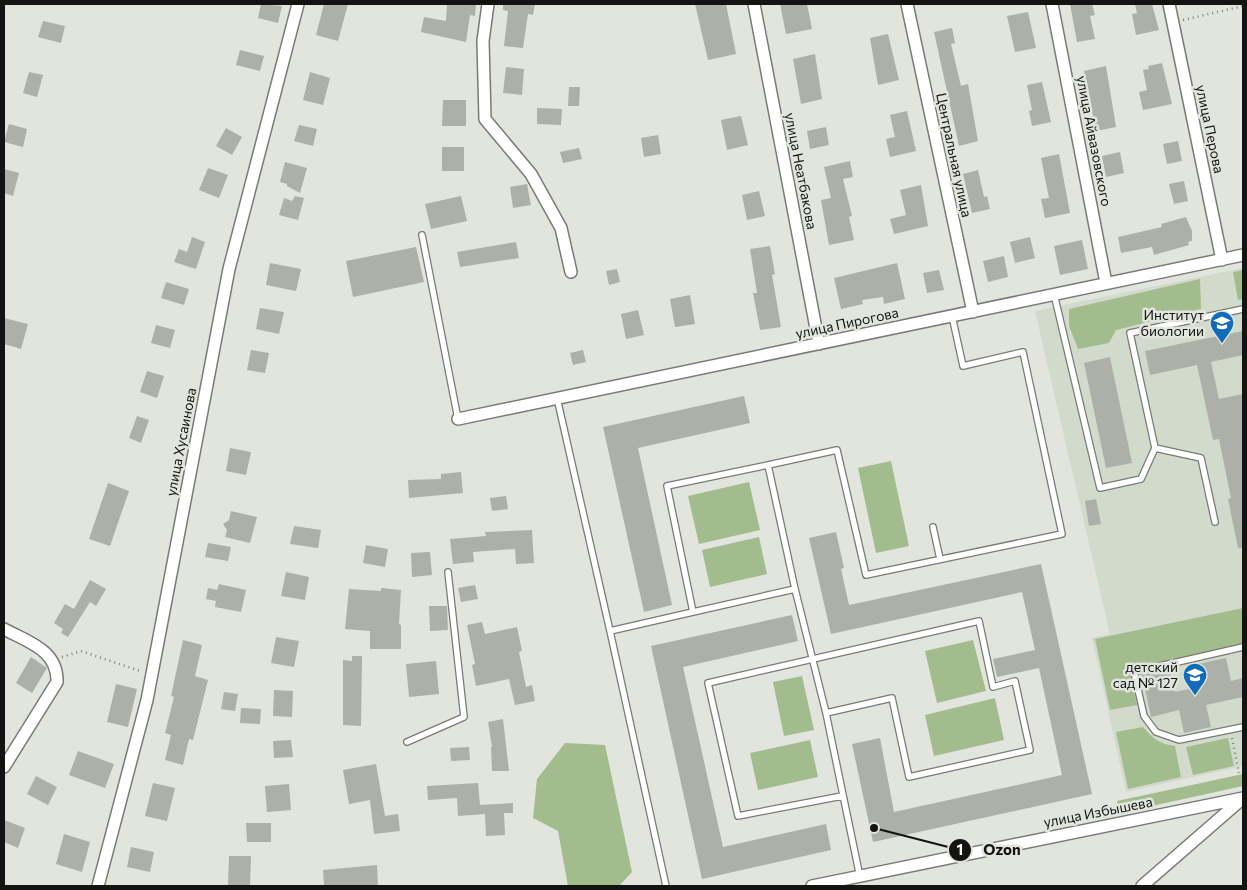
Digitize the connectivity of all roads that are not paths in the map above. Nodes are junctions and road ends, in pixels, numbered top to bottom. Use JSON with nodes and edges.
{"nodes":[{"id":1,"x":298,"y":4,"type":"edge"},
{"id":2,"x":488,"y":4,"type":"edge"},
{"id":3,"x":754,"y":4,"type":"edge"},
{"id":4,"x":907,"y":4,"type":"edge"},
{"id":5,"x":1052,"y":4,"type":"edge"},
{"id":6,"x":1169,"y":4,"type":"edge"},
{"id":7,"x":422,"y":235,"type":"dead end"},
{"id":8,"x":1243,"y":255,"type":"edge"},
{"id":9,"x":1222,"y":260,"type":"junction"},
{"id":10,"x":571,"y":272,"type":"dead end"},
{"id":11,"x":1106,"y":283,"type":"junction"},
{"id":12,"x":1054,"y":294,"type":"junction"},
{"id":13,"x":1243,"y":309,"type":"edge"},
{"id":14,"x":973,"y":312,"type":"junction"},
{"id":15,"x":952,"y":316,"type":"junction"},
{"id":16,"x":819,"y":344,"type":"junction"},
{"id":17,"x":557,"y":398,"type":"junction"},
{"id":18,"x":458,"y":419,"type":"joint"},
{"id":19,"x":1155,"y":448,"type":"junction"},
{"id":20,"x":768,"y":465,"type":"junction"},
{"id":21,"x":1215,"y":522,"type":"dead end"},
{"id":22,"x":932,"y":527,"type":"dead end"},
{"id":23,"x":940,"y":559,"type":"junction"},
{"id":24,"x":448,"y":572,"type":"dead end"},
{"id":25,"x":795,"y":589,"type":"junction"},
{"id":26,"x":693,"y":612,"type":"junction"},
{"id":27,"x":4,"y":629,"type":"edge"},
{"id":28,"x":610,"y":631,"type":"junction"},
{"id":29,"x":1243,"y":647,"type":"edge"},
{"id":30,"x":812,"y":658,"type":"junction"},
{"id":31,"x":826,"y":713,"type":"junction"},
{"id":32,"x":1243,"y":727,"type":"edge"},
{"id":33,"x":407,"y":742,"type":"dead end"},
{"id":34,"x":4,"y":767,"type":"edge"},
{"id":35,"x":842,"y":796,"type":"junction"},
{"id":36,"x":1243,"y":798,"type":"edge"},
{"id":37,"x":860,"y":877,"type":"junction"},
{"id":38,"x":98,"y":886,"type":"edge"},
{"id":39,"x":666,"y":886,"type":"edge"},
{"id":40,"x":812,"y":886,"type":"edge"},
{"id":41,"x":1142,"y":886,"type":"edge"}],
"edges":[{"from":1,"to":38,"type":"street","name":"улица Хусаинова"},
{"from":2,"to":10,"type":"street"},
{"from":3,"to":16,"type":"street","name":"улица Неатбакова"},
{"from":4,"to":14,"type":"street","name":"Центральная улица"},
{"from":5,"to":11,"type":"street","name":"улица Айвазовского"},
{"from":6,"to":9,"type":"street","name":"улица Перова"},
{"from":7,"to":18,"type":"lane"},
{"from":8,"to":9,"type":"street","name":"улица Пирогова"},
{"from":9,"to":11,"type":"street","name":"улица Пирогова"},
{"from":11,"to":12,"type":"street","name":"улица Пирогова"},
{"from":12,"to":14,"type":"street","name":"улица Пирогова"},
{"from":12,"to":19,"type":"lane"},
{"from":13,"to":19,"type":"lane"},
{"from":14,"to":15,"type":"street","name":"улица Пирогова"},
{"from":15,"to":16,"type":"street","name":"улица Пирогова"},
{"from":15,"to":23,"type":"lane"},
{"from":16,"to":17,"type":"street","name":"улица Пирогова"},
{"from":17,"to":18,"type":"street","name":"улица Пирогова"},
{"from":17,"to":28,"type":"lane"},
{"from":19,"to":21,"type":"lane"},
{"from":20,"to":23,"type":"lane"},
{"from":20,"to":25,"type":"lane"},
{"from":20,"to":26,"type":"lane"},
{"from":22,"to":23,"type":"lane"},
{"from":24,"to":33,"type":"lane"},
{"from":25,"to":26,"type":"lane"},
{"from":25,"to":30,"type":"lane"},
{"from":26,"to":28,"type":"lane"},
{"from":27,"to":34,"type":"street"},
{"from":28,"to":39,"type":"lane"},
{"from":29,"to":32,"type":"lane"},
{"from":30,"to":31,"type":"lane"},
{"from":30,"to":31,"type":"lane"},
{"from":30,"to":35,"type":"lane"},
{"from":31,"to":35,"type":"lane"},
{"from":35,"to":37,"type":"lane"},
{"from":36,"to":37,"type":"street","name":"улица Избышева"},
{"from":36,"to":41,"type":"street"},
{"from":37,"to":40,"type":"street","name":"улица Избышева"}]}
